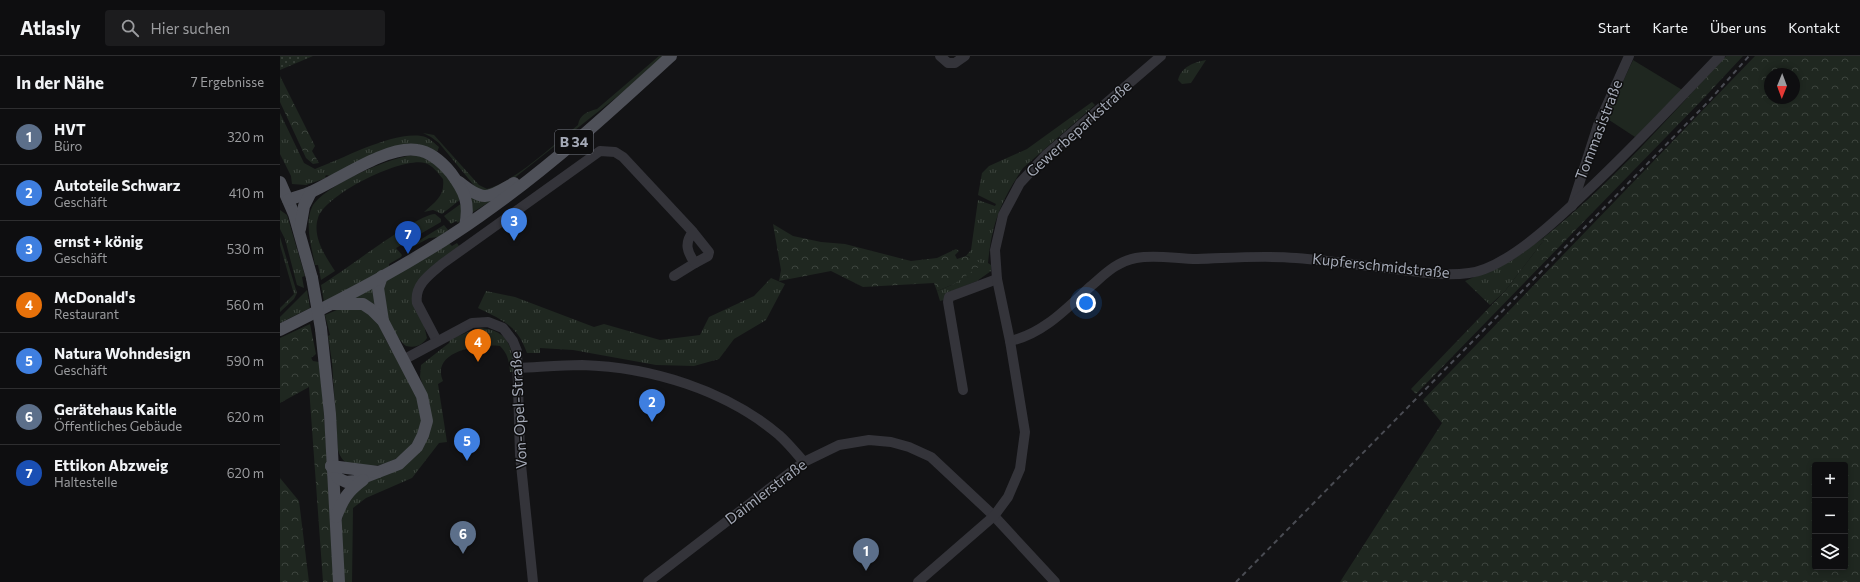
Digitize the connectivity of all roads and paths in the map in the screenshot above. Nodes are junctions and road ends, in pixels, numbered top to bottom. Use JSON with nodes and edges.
{"nodes":[{"id":1,"x":671,"y":56,"type":"edge"},
{"id":2,"x":940,"y":56,"type":"edge"},
{"id":3,"x":965,"y":56,"type":"edge"},
{"id":4,"x":1161,"y":56,"type":"edge"},
{"id":5,"x":1629,"y":56,"type":"edge"},
{"id":6,"x":1720,"y":56,"type":"edge"},
{"id":7,"x":538,"y":173,"type":"junction"},
{"id":8,"x":456,"y":179,"type":"junction"},
{"id":9,"x":280,"y":182,"type":"edge"},
{"id":10,"x":311,"y":192,"type":"junction"},
{"id":11,"x":288,"y":200,"type":"junction"},
{"id":12,"x":1572,"y":206,"type":"junction"},
{"id":13,"x":299,"y":231,"type":"junction"},
{"id":14,"x":456,"y":232,"type":"junction"},
{"id":15,"x":693,"y":232,"type":"junction"},
{"id":16,"x":695,"y":263,"type":"junction"},
{"id":17,"x":382,"y":276,"type":"junction"},
{"id":18,"x":674,"y":276,"type":"dead end"},
{"id":19,"x":997,"y":279,"type":"junction"},
{"id":20,"x":330,"y":304,"type":"junction"},
{"id":21,"x":382,"y":321,"type":"junction"},
{"id":22,"x":280,"y":330,"type":"edge"},
{"id":23,"x":437,"y":341,"type":"junction"},
{"id":24,"x":1010,"y":341,"type":"junction"},
{"id":25,"x":403,"y":360,"type":"junction"},
{"id":26,"x":518,"y":368,"type":"junction"},
{"id":27,"x":963,"y":390,"type":"dead end"},
{"id":28,"x":804,"y":462,"type":"junction"},
{"id":29,"x":331,"y":466,"type":"junction"},
{"id":30,"x":378,"y":472,"type":"junction"},
{"id":31,"x":364,"y":479,"type":"junction"},
{"id":32,"x":994,"y":516,"type":"junction"},
{"id":33,"x":334,"y":522,"type":"junction"},
{"id":34,"x":339,"y":582,"type":"edge"},
{"id":35,"x":533,"y":582,"type":"edge"},
{"id":36,"x":648,"y":582,"type":"edge"},
{"id":37,"x":918,"y":582,"type":"edge"},
{"id":38,"x":1055,"y":582,"type":"edge"}],
"edges":[{"from":1,"to":7,"type":"main road","number":"B 34"},
{"from":2,"to":3,"type":"street"},
{"from":4,"to":19,"type":"street","name":"Gewerbeparkstraße"},
{"from":5,"to":12,"type":"street","name":"Tommasistraße"},
{"from":6,"to":12,"type":"street","name":"Kupferschmidstraße"},
{"from":7,"to":8,"type":"main road"},
{"from":7,"to":14,"type":"main road","number":"B 34"},
{"from":8,"to":10,"type":"main road"},
{"from":8,"to":14,"type":"main road"},
{"from":9,"to":11,"type":"main road"},
{"from":10,"to":11,"type":"main road"},
{"from":10,"to":13,"type":"main road"},
{"from":11,"to":13,"type":"main road"},
{"from":12,"to":24,"type":"street","name":"Kupferschmidstraße"},
{"from":13,"to":29,"type":"main road","bridge":true},
{"from":14,"to":17,"type":"main road","number":"B 34"},
{"from":15,"to":16,"type":"street"},
{"from":15,"to":16,"type":"street"},
{"from":15,"to":23,"type":"street"},
{"from":16,"to":18,"type":"street"},
{"from":17,"to":20,"type":"main road","number":"B 34"},
{"from":17,"to":21,"type":"main road"},
{"from":19,"to":24,"type":"street","name":"Gewerbeparkstraße"},
{"from":19,"to":27,"type":"street"},
{"from":20,"to":21,"type":"main road"},
{"from":20,"to":22,"type":"main road","number":"B 34"},
{"from":21,"to":25,"type":"main road"},
{"from":23,"to":25,"type":"street","name":"Von-Opel-Straße"},
{"from":23,"to":26,"type":"street","name":"Von-Opel-Straße"},
{"from":24,"to":32,"type":"street","name":"Gewerbeparkstraße"},
{"from":25,"to":30,"type":"main road"},
{"from":26,"to":28,"type":"street"},
{"from":26,"to":35,"type":"street","name":"Von-Opel-Straße"},
{"from":28,"to":32,"type":"street","name":"Daimlerstraße"},
{"from":28,"to":36,"type":"street","name":"Daimlerstraße"},
{"from":29,"to":30,"type":"main road"},
{"from":29,"to":31,"type":"main road"},
{"from":29,"to":33,"type":"main road"},
{"from":30,"to":31,"type":"main road"},
{"from":31,"to":33,"type":"main road"},
{"from":32,"to":37,"type":"street"},
{"from":32,"to":38,"type":"street","name":"Daimlerstraße"},
{"from":33,"to":34,"type":"main road"}]}
